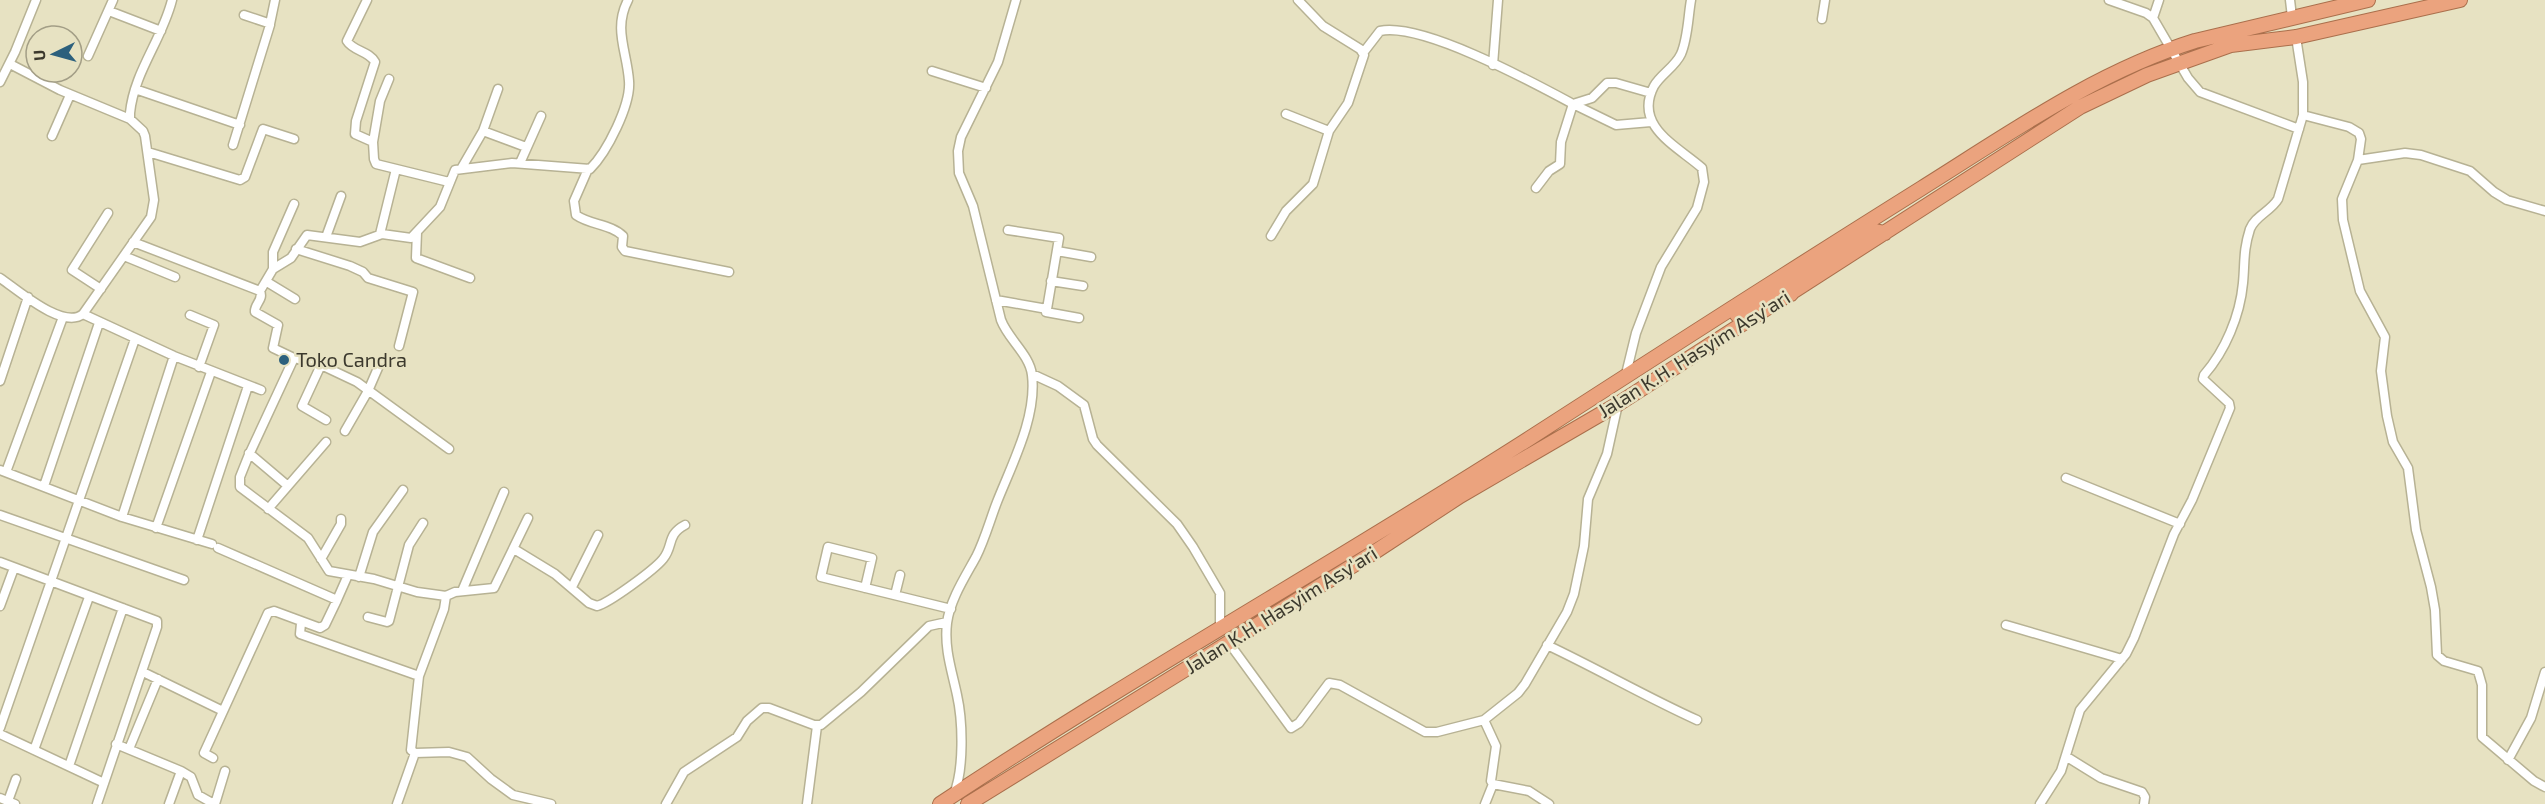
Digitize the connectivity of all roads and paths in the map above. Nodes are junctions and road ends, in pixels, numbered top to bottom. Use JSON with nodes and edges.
{"nodes":[{"id":1,"x":36,"y":0,"type":"edge"},
{"id":2,"x":113,"y":0,"type":"edge"},
{"id":3,"x":171,"y":0,"type":"edge"},
{"id":4,"x":275,"y":0,"type":"edge"},
{"id":5,"x":367,"y":0,"type":"edge"},
{"id":6,"x":628,"y":0,"type":"edge"},
{"id":7,"x":1016,"y":0,"type":"edge"},
{"id":8,"x":1298,"y":0,"type":"edge"},
{"id":9,"x":1498,"y":0,"type":"edge"},
{"id":10,"x":1691,"y":0,"type":"edge"},
{"id":11,"x":1825,"y":0,"type":"edge"},
{"id":12,"x":2109,"y":0,"type":"edge"},
{"id":13,"x":2159,"y":0,"type":"edge"},
{"id":14,"x":2290,"y":0,"type":"edge"},
{"id":15,"x":2368,"y":0,"type":"edge"},
{"id":16,"x":2460,"y":0,"type":"edge"},
{"id":17,"x":109,"y":11,"type":"junction"},
{"id":18,"x":244,"y":15,"type":"dead end"},
{"id":19,"x":2292,"y":17,"type":"junction"},
{"id":20,"x":2153,"y":18,"type":"junction"},
{"id":21,"x":1822,"y":19,"type":"dead end"},
{"id":22,"x":270,"y":24,"type":"junction"},
{"id":23,"x":161,"y":31,"type":"junction"},
{"id":24,"x":2296,"y":37,"type":"junction"},
{"id":25,"x":2171,"y":49,"type":"junction"},
{"id":26,"x":1363,"y":53,"type":"junction"},
{"id":27,"x":88,"y":56,"type":"dead end"},
{"id":28,"x":2179,"y":62,"type":"junction"},
{"id":29,"x":10,"y":64,"type":"junction"},
{"id":30,"x":1492,"y":64,"type":"junction"},
{"id":31,"x":932,"y":70,"type":"dead end"},
{"id":32,"x":389,"y":79,"type":"dead end"},
{"id":33,"x":0,"y":82,"type":"edge"},
{"id":34,"x":986,"y":88,"type":"junction"},
{"id":35,"x":135,"y":89,"type":"junction"},
{"id":36,"x":498,"y":89,"type":"dead end"},
{"id":37,"x":1651,"y":93,"type":"junction"},
{"id":38,"x":70,"y":95,"type":"junction"},
{"id":39,"x":1573,"y":104,"type":"junction"},
{"id":40,"x":1286,"y":114,"type":"dead end"},
{"id":41,"x":2303,"y":115,"type":"junction"},
{"id":42,"x":541,"y":116,"type":"dead end"},
{"id":43,"x":130,"y":119,"type":"junction"},
{"id":44,"x":1651,"y":122,"type":"junction"},
{"id":45,"x":240,"y":125,"type":"junction"},
{"id":46,"x":2299,"y":129,"type":"junction"},
{"id":47,"x":483,"y":131,"type":"junction"},
{"id":48,"x":1329,"y":131,"type":"junction"},
{"id":49,"x":52,"y":135,"type":"dead end"},
{"id":50,"x":294,"y":139,"type":"dead end"},
{"id":51,"x":373,"y":142,"type":"junction"},
{"id":52,"x":233,"y":145,"type":"dead end"},
{"id":53,"x":526,"y":147,"type":"junction"},
{"id":54,"x":148,"y":152,"type":"junction"},
{"id":55,"x":2358,"y":160,"type":"junction"},
{"id":56,"x":520,"y":163,"type":"junction"},
{"id":57,"x":396,"y":169,"type":"junction"},
{"id":58,"x":461,"y":169,"type":"junction"},
{"id":59,"x":588,"y":169,"type":"junction"},
{"id":60,"x":449,"y":182,"type":"junction"},
{"id":61,"x":1536,"y":188,"type":"dead end"},
{"id":62,"x":341,"y":196,"type":"dead end"},
{"id":63,"x":294,"y":204,"type":"dead end"},
{"id":64,"x":2545,"y":211,"type":"edge"},
{"id":65,"x":108,"y":213,"type":"dead end"},
{"id":66,"x":1008,"y":230,"type":"dead end"},
{"id":67,"x":417,"y":232,"type":"junction"},
{"id":68,"x":1886,"y":233,"type":"junction"},
{"id":69,"x":380,"y":234,"type":"junction"},
{"id":70,"x":1271,"y":236,"type":"dead end"},
{"id":71,"x":326,"y":237,"type":"junction"},
{"id":72,"x":133,"y":242,"type":"junction"},
{"id":73,"x":296,"y":249,"type":"junction"},
{"id":74,"x":1057,"y":251,"type":"junction"},
{"id":75,"x":124,"y":256,"type":"junction"},
{"id":76,"x":1091,"y":257,"type":"dead end"},
{"id":77,"x":1804,"y":262,"type":"junction"},
{"id":78,"x":273,"y":269,"type":"junction"},
{"id":79,"x":729,"y":272,"type":"dead end"},
{"id":80,"x":0,"y":278,"type":"edge"},
{"id":81,"x":175,"y":278,"type":"dead end"},
{"id":82,"x":470,"y":278,"type":"dead end"},
{"id":83,"x":1051,"y":281,"type":"junction"},
{"id":84,"x":267,"y":282,"type":"junction"},
{"id":85,"x":1083,"y":286,"type":"dead end"},
{"id":86,"x":101,"y":289,"type":"junction"},
{"id":87,"x":260,"y":291,"type":"junction"},
{"id":88,"x":1790,"y":295,"type":"junction"},
{"id":89,"x":28,"y":297,"type":"junction"},
{"id":90,"x":295,"y":299,"type":"dead end"},
{"id":91,"x":996,"y":300,"type":"junction"},
{"id":92,"x":1047,"y":309,"type":"junction"},
{"id":93,"x":83,"y":314,"type":"junction"},
{"id":94,"x":190,"y":315,"type":"dead end"},
{"id":95,"x":63,"y":317,"type":"junction"},
{"id":96,"x":1717,"y":317,"type":"junction"},
{"id":97,"x":1079,"y":318,"type":"dead end"},
{"id":98,"x":99,"y":323,"type":"junction"},
{"id":99,"x":135,"y":339,"type":"junction"},
{"id":100,"x":399,"y":346,"type":"dead end"},
{"id":101,"x":174,"y":356,"type":"junction"},
{"id":102,"x":294,"y":358,"type":"junction"},
{"id":103,"x":381,"y":361,"type":"dead end"},
{"id":104,"x":321,"y":365,"type":"junction"},
{"id":105,"x":199,"y":367,"type":"junction"},
{"id":106,"x":211,"y":372,"type":"junction"},
{"id":107,"x":1032,"y":374,"type":"junction"},
{"id":108,"x":1626,"y":374,"type":"junction"},
{"id":109,"x":0,"y":381,"type":"edge"},
{"id":110,"x":248,"y":386,"type":"junction"},
{"id":111,"x":261,"y":390,"type":"dead end"},
{"id":112,"x":368,"y":391,"type":"junction"},
{"id":113,"x":1618,"y":405,"type":"junction"},
{"id":114,"x":326,"y":420,"type":"dead end"},
{"id":115,"x":345,"y":431,"type":"dead end"},
{"id":116,"x":327,"y":442,"type":"dead end"},
{"id":117,"x":449,"y":449,"type":"dead end"},
{"id":118,"x":249,"y":453,"type":"junction"},
{"id":119,"x":3,"y":471,"type":"edge"},
{"id":120,"x":2066,"y":478,"type":"dead end"},
{"id":121,"x":44,"y":486,"type":"junction"},
{"id":122,"x":288,"y":486,"type":"junction"},
{"id":123,"x":403,"y":490,"type":"dead end"},
{"id":124,"x":504,"y":492,"type":"dead end"},
{"id":125,"x":79,"y":500,"type":"junction"},
{"id":126,"x":268,"y":509,"type":"junction"},
{"id":127,"x":0,"y":514,"type":"edge"},
{"id":128,"x":122,"y":517,"type":"junction"},
{"id":129,"x":528,"y":518,"type":"dead end"},
{"id":130,"x":341,"y":519,"type":"dead end"},
{"id":131,"x":423,"y":523,"type":"dead end"},
{"id":132,"x":2180,"y":524,"type":"junction"},
{"id":133,"x":685,"y":525,"type":"dead end"},
{"id":134,"x":156,"y":528,"type":"junction"},
{"id":135,"x":598,"y":535,"type":"dead end"},
{"id":136,"x":66,"y":537,"type":"junction"},
{"id":137,"x":197,"y":540,"type":"junction"},
{"id":138,"x":514,"y":549,"type":"junction"},
{"id":139,"x":321,"y":559,"type":"junction"},
{"id":140,"x":0,"y":562,"type":"edge"},
{"id":141,"x":14,"y":568,"type":"junction"},
{"id":142,"x":348,"y":575,"type":"junction"},
{"id":143,"x":900,"y":575,"type":"dead end"},
{"id":144,"x":359,"y":577,"type":"junction"},
{"id":145,"x":184,"y":580,"type":"dead end"},
{"id":146,"x":51,"y":582,"type":"junction"},
{"id":147,"x":397,"y":587,"type":"junction"},
{"id":148,"x":572,"y":587,"type":"junction"},
{"id":149,"x":865,"y":588,"type":"junction"},
{"id":150,"x":462,"y":591,"type":"junction"},
{"id":151,"x":895,"y":595,"type":"junction"},
{"id":152,"x":446,"y":596,"type":"junction"},
{"id":153,"x":89,"y":597,"type":"junction"},
{"id":154,"x":337,"y":600,"type":"junction"},
{"id":155,"x":0,"y":606,"type":"edge"},
{"id":156,"x":123,"y":609,"type":"junction"},
{"id":157,"x":951,"y":609,"type":"junction"},
{"id":158,"x":368,"y":617,"type":"dead end"},
{"id":159,"x":947,"y":622,"type":"junction"},
{"id":160,"x":301,"y":623,"type":"junction"},
{"id":161,"x":2006,"y":625,"type":"dead end"},
{"id":162,"x":1220,"y":627,"type":"junction"},
{"id":163,"x":1229,"y":643,"type":"junction"},
{"id":164,"x":1547,"y":645,"type":"junction"},
{"id":165,"x":1217,"y":650,"type":"junction"},
{"id":166,"x":2121,"y":659,"type":"junction"},
{"id":167,"x":143,"y":672,"type":"junction"},
{"id":168,"x":2545,"y":672,"type":"edge"},
{"id":169,"x":419,"y":676,"type":"junction"},
{"id":170,"x":158,"y":679,"type":"junction"},
{"id":171,"x":1133,"y":682,"type":"junction"},
{"id":172,"x":1124,"y":707,"type":"junction"},
{"id":173,"x":223,"y":711,"type":"junction"},
{"id":174,"x":1484,"y":720,"type":"junction"},
{"id":175,"x":1697,"y":720,"type":"dead end"},
{"id":176,"x":818,"y":726,"type":"junction"},
{"id":177,"x":0,"y":728,"type":"edge"},
{"id":178,"x":0,"y":734,"type":"edge"},
{"id":179,"x":1050,"y":735,"type":"junction"},
{"id":180,"x":116,"y":744,"type":"junction"},
{"id":181,"x":129,"y":749,"type":"junction"},
{"id":182,"x":34,"y":750,"type":"junction"},
{"id":183,"x":415,"y":753,"type":"junction"},
{"id":184,"x":2067,"y":757,"type":"junction"},
{"id":185,"x":213,"y":758,"type":"dead end"},
{"id":186,"x":2508,"y":760,"type":"junction"},
{"id":187,"x":69,"y":766,"type":"junction"},
{"id":188,"x":181,"y":771,"type":"junction"},
{"id":189,"x":225,"y":771,"type":"dead end"},
{"id":190,"x":16,"y":779,"type":"dead end"},
{"id":191,"x":102,"y":782,"type":"junction"},
{"id":192,"x":1493,"y":784,"type":"junction"},
{"id":193,"x":2545,"y":787,"type":"edge"},
{"id":194,"x":954,"y":795,"type":"junction"},
{"id":195,"x":8,"y":801,"type":"edge"},
{"id":196,"x":97,"y":804,"type":"edge"},
{"id":197,"x":169,"y":804,"type":"edge"},
{"id":198,"x":214,"y":804,"type":"edge"},
{"id":199,"x":397,"y":804,"type":"edge"},
{"id":200,"x":551,"y":804,"type":"edge"},
{"id":201,"x":666,"y":804,"type":"edge"},
{"id":202,"x":807,"y":804,"type":"edge"},
{"id":203,"x":940,"y":804,"type":"edge"},
{"id":204,"x":968,"y":804,"type":"edge"},
{"id":205,"x":1485,"y":804,"type":"edge"},
{"id":206,"x":1549,"y":804,"type":"edge"},
{"id":207,"x":2040,"y":804,"type":"edge"},
{"id":208,"x":2144,"y":804,"type":"edge"}],
"edges":[{"from":1,"to":29,"type":"street"},
{"from":2,"to":17,"type":"street"},
{"from":3,"to":23,"type":"street"},
{"from":4,"to":22,"type":"street"},
{"from":5,"to":51,"type":"street"},
{"from":6,"to":59,"type":"street"},
{"from":7,"to":34,"type":"street"},
{"from":8,"to":26,"type":"street"},
{"from":9,"to":30,"type":"street"},
{"from":10,"to":37,"type":"street"},
{"from":11,"to":21,"type":"street"},
{"from":12,"to":20,"type":"street"},
{"from":13,"to":20,"type":"street"},
{"from":14,"to":19,"type":"street"},
{"from":15,"to":19,"type":"highway","name":"Jalan K.H. Hasyim Asy'ari"},
{"from":16,"to":24,"type":"highway","name":"Jalan K.H. Hasyim Asy'ari"},
{"from":17,"to":23,"type":"street"},
{"from":17,"to":27,"type":"street"},
{"from":18,"to":22,"type":"street"},
{"from":19,"to":25,"type":"highway","name":"Jalan K.H. Hasyim Asy'ari"},
{"from":20,"to":25,"type":"street"},
{"from":22,"to":45,"type":"street"},
{"from":23,"to":35,"type":"street"},
{"from":24,"to":28,"type":"highway","name":"Jalan K.H. Hasyim Asy'ari"},
{"from":24,"to":41,"type":"street"},
{"from":25,"to":28,"type":"street"},
{"from":25,"to":77,"type":"highway","name":"Jalan K.H. Hasyim Asy'ari"},
{"from":26,"to":30,"type":"street"},
{"from":26,"to":48,"type":"street"},
{"from":28,"to":46,"type":"street"},
{"from":28,"to":68,"type":"highway","name":"Jalan K.H. Hasyim Asy'ari"},
{"from":29,"to":33,"type":"street"},
{"from":29,"to":38,"type":"street"},
{"from":30,"to":39,"type":"street"},
{"from":31,"to":34,"type":"street"},
{"from":32,"to":51,"type":"street"},
{"from":34,"to":91,"type":"street"},
{"from":35,"to":43,"type":"street"},
{"from":35,"to":45,"type":"street"},
{"from":36,"to":47,"type":"street"},
{"from":37,"to":39,"type":"street"},
{"from":37,"to":44,"type":"street"},
{"from":38,"to":43,"type":"street"},
{"from":38,"to":49,"type":"street"},
{"from":39,"to":44,"type":"street"},
{"from":39,"to":61,"type":"street"},
{"from":40,"to":48,"type":"street"},
{"from":41,"to":46,"type":"street"},
{"from":41,"to":55,"type":"street"},
{"from":42,"to":53,"type":"street"},
{"from":43,"to":54,"type":"street"},
{"from":44,"to":108,"type":"street"},
{"from":45,"to":52,"type":"street"},
{"from":46,"to":132,"type":"street"},
{"from":47,"to":53,"type":"street"},
{"from":47,"to":58,"type":"street"},
{"from":48,"to":70,"type":"street"},
{"from":50,"to":54,"type":"street"},
{"from":51,"to":57,"type":"street"},
{"from":53,"to":56,"type":"street"},
{"from":54,"to":72,"type":"street"},
{"from":55,"to":64,"type":"street"},
{"from":55,"to":186,"type":"street"},
{"from":56,"to":58,"type":"street"},
{"from":56,"to":59,"type":"street"},
{"from":57,"to":60,"type":"street"},
{"from":57,"to":69,"type":"street"},
{"from":58,"to":60,"type":"street"},
{"from":59,"to":79,"type":"street"},
{"from":60,"to":67,"type":"street"},
{"from":62,"to":71,"type":"street"},
{"from":63,"to":78,"type":"street"},
{"from":65,"to":86,"type":"street"},
{"from":66,"to":74,"type":"street"},
{"from":67,"to":69,"type":"street"},
{"from":67,"to":82,"type":"street"},
{"from":68,"to":77,"type":"highway"},
{"from":68,"to":88,"type":"highway","name":"Jalan K.H. Hasyim Asy'ari"},
{"from":69,"to":71,"type":"street"},
{"from":71,"to":73,"type":"street"},
{"from":72,"to":75,"type":"street"},
{"from":72,"to":87,"type":"street"},
{"from":73,"to":78,"type":"street"},
{"from":73,"to":100,"type":"street"},
{"from":74,"to":76,"type":"street"},
{"from":74,"to":83,"type":"street"},
{"from":75,"to":81,"type":"street"},
{"from":75,"to":86,"type":"street"},
{"from":77,"to":96,"type":"highway","name":"Jalan K.H. Hasyim Asy'ari"},
{"from":78,"to":84,"type":"street"},
{"from":80,"to":89,"type":"street"},
{"from":83,"to":85,"type":"street"},
{"from":83,"to":92,"type":"street"},
{"from":84,"to":87,"type":"street"},
{"from":84,"to":90,"type":"street"},
{"from":86,"to":93,"type":"street"},
{"from":87,"to":102,"type":"street"},
{"from":88,"to":96,"type":"highway"},
{"from":88,"to":113,"type":"highway","name":"Jalan K.H. Hasyim Asy'ari"},
{"from":89,"to":95,"type":"street"},
{"from":89,"to":109,"type":"street"},
{"from":91,"to":92,"type":"street"},
{"from":91,"to":107,"type":"street"},
{"from":92,"to":97,"type":"street"},
{"from":93,"to":95,"type":"street"},
{"from":93,"to":98,"type":"street"},
{"from":94,"to":105,"type":"street"},
{"from":95,"to":119,"type":"street"},
{"from":96,"to":108,"type":"highway","name":"Jalan K.H. Hasyim Asy'ari"},
{"from":98,"to":99,"type":"street"},
{"from":98,"to":121,"type":"street"},
{"from":99,"to":101,"type":"street"},
{"from":99,"to":125,"type":"street"},
{"from":101,"to":105,"type":"street"},
{"from":101,"to":128,"type":"street"},
{"from":102,"to":104,"type":"street"},
{"from":102,"to":118,"type":"street"},
{"from":103,"to":112,"type":"street"},
{"from":104,"to":112,"type":"street"},
{"from":104,"to":114,"type":"street"},
{"from":105,"to":106,"type":"street"},
{"from":106,"to":110,"type":"street"},
{"from":106,"to":134,"type":"street"},
{"from":107,"to":157,"type":"street"},
{"from":107,"to":162,"type":"street"},
{"from":108,"to":162,"type":"highway","name":"Jalan K.H. Hasyim Asy'ari"},
{"from":110,"to":111,"type":"street"},
{"from":110,"to":137,"type":"street"},
{"from":112,"to":115,"type":"street"},
{"from":112,"to":117,"type":"street"},
{"from":113,"to":163,"type":"highway","name":"Jalan K.H. Hasyim Asy'ari"},
{"from":113,"to":164,"type":"street"},
{"from":116,"to":122,"type":"street"},
{"from":118,"to":122,"type":"street"},
{"from":118,"to":126,"type":"street"},
{"from":119,"to":121,"type":"street"},
{"from":120,"to":132,"type":"street"},
{"from":121,"to":125,"type":"street"},
{"from":122,"to":126,"type":"street"},
{"from":123,"to":144,"type":"street"},
{"from":124,"to":150,"type":"street"},
{"from":125,"to":128,"type":"street"},
{"from":125,"to":136,"type":"street"},
{"from":126,"to":139,"type":"street"},
{"from":127,"to":136,"type":"street"},
{"from":128,"to":134,"type":"street"},
{"from":129,"to":138,"type":"street"},
{"from":130,"to":139,"type":"street"},
{"from":131,"to":147,"type":"street"},
{"from":132,"to":166,"type":"street"},
{"from":133,"to":148,"type":"street"},
{"from":134,"to":137,"type":"street"},
{"from":135,"to":148,"type":"street"},
{"from":136,"to":145,"type":"street"},
{"from":136,"to":146,"type":"street"},
{"from":137,"to":154,"type":"street"},
{"from":138,"to":148,"type":"street"},
{"from":138,"to":150,"type":"street"},
{"from":139,"to":142,"type":"street"},
{"from":140,"to":141,"type":"street"},
{"from":141,"to":146,"type":"street"},
{"from":141,"to":155,"type":"street"},
{"from":142,"to":144,"type":"street"},
{"from":142,"to":154,"type":"street"},
{"from":143,"to":151,"type":"street"},
{"from":144,"to":147,"type":"street"},
{"from":146,"to":153,"type":"street"},
{"from":146,"to":177,"type":"street"},
{"from":147,"to":152,"type":"street"},
{"from":147,"to":158,"type":"street"},
{"from":149,"to":149,"type":"street"},
{"from":149,"to":151,"type":"street"},
{"from":150,"to":152,"type":"street"},
{"from":151,"to":157,"type":"street"},
{"from":152,"to":169,"type":"street"},
{"from":153,"to":156,"type":"street"},
{"from":153,"to":182,"type":"street"},
{"from":154,"to":160,"type":"street"},
{"from":156,"to":167,"type":"street"},
{"from":156,"to":187,"type":"street"},
{"from":157,"to":159,"type":"street"},
{"from":159,"to":176,"type":"street"},
{"from":159,"to":194,"type":"street"},
{"from":160,"to":169,"type":"street"},
{"from":160,"to":173,"type":"street"},
{"from":161,"to":166,"type":"street"},
{"from":162,"to":171,"type":"highway","name":"Jalan K.H. Hasyim Asy'ari"},
{"from":163,"to":165,"type":"highway","name":"Jalan K.H. Hasyim Asy'ari"},
{"from":163,"to":174,"type":"street"},
{"from":164,"to":174,"type":"street"},
{"from":164,"to":175,"type":"street"},
{"from":165,"to":171,"type":"highway"},
{"from":165,"to":172,"type":"highway","name":"Jalan K.H. Hasyim Asy'ari"},
{"from":166,"to":184,"type":"street"},
{"from":167,"to":170,"type":"street"},
{"from":167,"to":180,"type":"street"},
{"from":168,"to":186,"type":"street"},
{"from":169,"to":183,"type":"street"},
{"from":170,"to":173,"type":"street"},
{"from":170,"to":181,"type":"street"},
{"from":171,"to":179,"type":"highway","name":"Jalan K.H. Hasyim Asy'ari"},
{"from":172,"to":179,"type":"highway"},
{"from":172,"to":204,"type":"highway","name":"Jalan K.H. Hasyim Asy'ari"},
{"from":173,"to":185,"type":"street"},
{"from":174,"to":192,"type":"street"},
{"from":176,"to":201,"type":"street"},
{"from":176,"to":202,"type":"street"},
{"from":178,"to":182,"type":"street"},
{"from":179,"to":194,"type":"highway","name":"Jalan K.H. Hasyim Asy'ari"},
{"from":180,"to":181,"type":"street"},
{"from":180,"to":191,"type":"street"},
{"from":181,"to":188,"type":"street"},
{"from":182,"to":187,"type":"street"},
{"from":183,"to":199,"type":"street"},
{"from":183,"to":200,"type":"street"},
{"from":184,"to":207,"type":"street"},
{"from":184,"to":208,"type":"street"},
{"from":186,"to":193,"type":"street"},
{"from":187,"to":191,"type":"street"},
{"from":188,"to":197,"type":"street"},
{"from":188,"to":198,"type":"street"},
{"from":189,"to":198,"type":"street"},
{"from":190,"to":195,"type":"street"},
{"from":191,"to":196,"type":"street"},
{"from":192,"to":205,"type":"street"},
{"from":192,"to":206,"type":"street"},
{"from":194,"to":203,"type":"highway","name":"Jalan K.H. Hasyim Asy'ari"}]}
